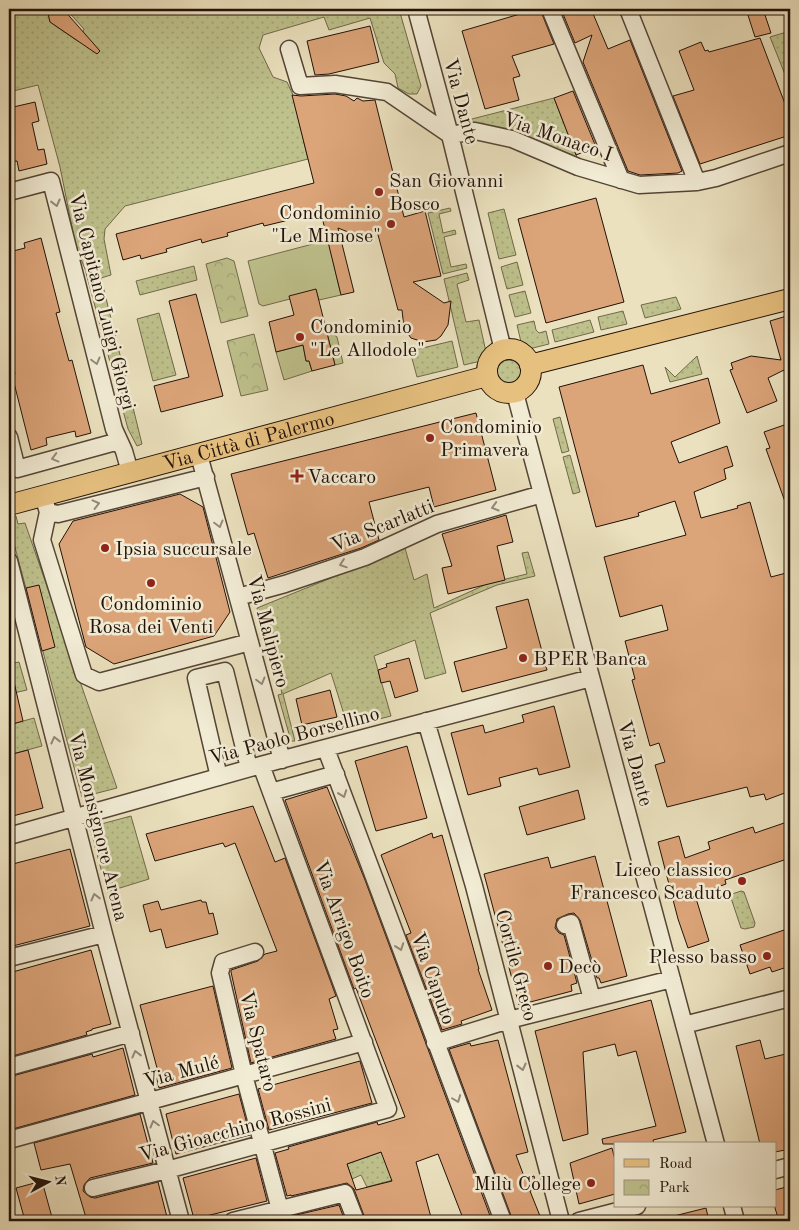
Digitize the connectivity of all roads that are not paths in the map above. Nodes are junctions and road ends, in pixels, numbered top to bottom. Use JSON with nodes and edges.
{"nodes":[{"id":1,"x":416,"y":9,"type":"edge"},
{"id":2,"x":550,"y":9,"type":"edge"},
{"id":3,"x":628,"y":9,"type":"edge"},
{"id":4,"x":289,"y":49,"type":"dead end"},
{"id":5,"x":450,"y":135,"type":"junction"},
{"id":6,"x":790,"y":153,"type":"edge"},
{"id":7,"x":621,"y":180,"type":"junction"},
{"id":8,"x":697,"y":182,"type":"junction"},
{"id":9,"x":9,"y":192,"type":"edge"},
{"id":10,"x":790,"y":299,"type":"edge"},
{"id":11,"x":503,"y":350,"type":"junction"},
{"id":12,"x":530,"y":365,"type":"junction"},
{"id":13,"x":488,"y":376,"type":"junction"},
{"id":14,"x":515,"y":393,"type":"junction"},
{"id":15,"x":9,"y":437,"type":"edge"},
{"id":16,"x":119,"y":441,"type":"junction"},
{"id":17,"x":200,"y":455,"type":"junction"},
{"id":18,"x":130,"y":472,"type":"junction"},
{"id":19,"x":206,"y":477,"type":"junction"},
{"id":20,"x":542,"y":494,"type":"junction"},
{"id":21,"x":46,"y":504,"type":"junction"},
{"id":22,"x":9,"y":505,"type":"edge"},
{"id":23,"x":9,"y":561,"type":"edge"},
{"id":24,"x":238,"y":597,"type":"junction"},
{"id":25,"x":250,"y":642,"type":"junction"},
{"id":26,"x":591,"y":678,"type":"junction"},
{"id":27,"x":426,"y":722,"type":"junction"},
{"id":28,"x":326,"y":748,"type":"junction"},
{"id":29,"x":282,"y":760,"type":"junction"},
{"id":30,"x":255,"y":767,"type":"junction"},
{"id":31,"x":336,"y":774,"type":"junction"},
{"id":32,"x":219,"y":777,"type":"junction"},
{"id":33,"x":271,"y":792,"type":"junction"},
{"id":34,"x":75,"y":817,"type":"junction"},
{"id":35,"x":9,"y":836,"type":"edge"},
{"id":36,"x":566,"y":925,"type":"dead end"},
{"id":37,"x":104,"y":934,"type":"junction"},
{"id":38,"x":255,"y":952,"type":"dead end"},
{"id":39,"x":9,"y":958,"type":"edge"},
{"id":40,"x":672,"y":980,"type":"junction"},
{"id":41,"x":592,"y":998,"type":"junction"},
{"id":42,"x":790,"y":998,"type":"edge"},
{"id":43,"x":509,"y":1020,"type":"junction"},
{"id":44,"x":684,"y":1025,"type":"junction"},
{"id":45,"x":131,"y":1033,"type":"junction"},
{"id":46,"x":364,"y":1042,"type":"junction"},
{"id":47,"x":435,"y":1043,"type":"junction"},
{"id":48,"x":9,"y":1067,"type":"edge"},
{"id":49,"x":244,"y":1075,"type":"junction"},
{"id":50,"x":148,"y":1102,"type":"junction"},
{"id":51,"x":388,"y":1109,"type":"joint"},
{"id":52,"x":9,"y":1140,"type":"edge"},
{"id":53,"x":715,"y":1142,"type":"edge"},
{"id":54,"x":263,"y":1144,"type":"junction"},
{"id":55,"x":790,"y":1166,"type":"edge"},
{"id":56,"x":167,"y":1170,"type":"junction"},
{"id":57,"x":776,"y":1170,"type":"edge"},
{"id":58,"x":93,"y":1188,"type":"dead end"},
{"id":59,"x":629,"y":1208,"type":"edge"},
{"id":60,"x":733,"y":1208,"type":"edge"},
{"id":61,"x":282,"y":1215,"type":"edge"},
{"id":62,"x":181,"y":1221,"type":"edge"},
{"id":63,"x":233,"y":1221,"type":"edge"},
{"id":64,"x":356,"y":1221,"type":"edge"},
{"id":65,"x":503,"y":1221,"type":"edge"},
{"id":66,"x":561,"y":1221,"type":"edge"},
{"id":67,"x":579,"y":1221,"type":"edge"},
{"id":68,"x":736,"y":1221,"type":"edge"}],
"edges":[{"from":1,"to":5,"type":"street","name":"Via Dante"},
{"from":2,"to":7,"type":"street"},
{"from":3,"to":8,"type":"street"},
{"from":4,"to":5,"type":"street"},
{"from":5,"to":7,"type":"street","name":"Via Monaco I"},
{"from":5,"to":11,"type":"street","name":"Via Dante"},
{"from":6,"to":8,"type":"street","name":"Via Monaco I"},
{"from":7,"to":8,"type":"street","name":"Via Monaco I"},
{"from":9,"to":16,"type":"street","name":"Via Capitano Luigi Giorgi","one_way":true},
{"from":10,"to":12,"type":"main road"},
{"from":11,"to":12,"type":"main road"},
{"from":11,"to":13,"type":"main road"},
{"from":12,"to":14,"type":"main road"},
{"from":13,"to":14,"type":"main road"},
{"from":13,"to":17,"type":"main road","name":"Via Città di Palermo"},
{"from":14,"to":20,"type":"street","name":"Via Dante"},
{"from":16,"to":15,"type":"street","one_way":true},
{"from":16,"to":18,"type":"street","name":"Via Capitano Luigi Giorgi"},
{"from":17,"to":18,"type":"main road","name":"Via Città di Palermo"},
{"from":17,"to":19,"type":"street","name":"Via Malipiero"},
{"from":18,"to":21,"type":"main road","name":"Via Città di Palermo"},
{"from":21,"to":19,"type":"street","one_way":true},
{"from":19,"to":24,"type":"street","name":"Via Malipiero","one_way":true},
{"from":20,"to":24,"type":"street","name":"Via Scarlatti","one_way":true},
{"from":20,"to":26,"type":"street","name":"Via Dante"},
{"from":21,"to":22,"type":"main road","name":"Via Città di Palermo"},
{"from":21,"to":25,"type":"street"},
{"from":34,"to":23,"type":"street","name":"Via Monsignore Arena","one_way":true},
{"from":24,"to":25,"type":"street","name":"Via Malipiero"},
{"from":25,"to":29,"type":"street","name":"Via Malipiero","one_way":true},
{"from":26,"to":27,"type":"street","name":"Via Paolo Borsellino"},
{"from":26,"to":40,"type":"street","name":"Via Dante"},
{"from":27,"to":28,"type":"street","name":"Via Paolo Borsellino"},
{"from":27,"to":43,"type":"street","name":"Cortile Greco"},
{"from":28,"to":29,"type":"street","name":"Via Paolo Borsellino"},
{"from":28,"to":31,"type":"street","name":"Via Caputo"},
{"from":29,"to":30,"type":"street","name":"Via Paolo Borsellino"},
{"from":30,"to":32,"type":"street","name":"Via Paolo Borsellino"},
{"from":30,"to":32,"type":"street","name":"Via Arrigo Boito"},
{"from":30,"to":33,"type":"street","name":"Via Arrigo Boito"},
{"from":31,"to":33,"type":"street"},
{"from":31,"to":47,"type":"street","name":"Via Caputo","one_way":true},
{"from":32,"to":34,"type":"street","name":"Via Paolo Borsellino"},
{"from":33,"to":46,"type":"street","name":"Via Arrigo Boito"},
{"from":34,"to":35,"type":"street","name":"Via Paolo Borsellino"},
{"from":37,"to":34,"type":"street","name":"Via Monsignore Arena","one_way":true},
{"from":36,"to":41,"type":"street"},
{"from":37,"to":39,"type":"street"},
{"from":37,"to":45,"type":"street","name":"Via Monsignore Arena"},
{"from":38,"to":49,"type":"street","name":"Via Spataro"},
{"from":40,"to":41,"type":"street"},
{"from":40,"to":44,"type":"street","name":"Via Dante"},
{"from":41,"to":43,"type":"street"},
{"from":42,"to":44,"type":"street"},
{"from":43,"to":47,"type":"street"},
{"from":43,"to":66,"type":"street","name":"Cortile Greco","one_way":true},
{"from":44,"to":53,"type":"street","name":"Via Dante"},
{"from":45,"to":48,"type":"street"},
{"from":50,"to":45,"type":"street","name":"Via Monsignore Arena","one_way":true},
{"from":46,"to":49,"type":"street","name":"Via Mulé"},
{"from":46,"to":51,"type":"street","name":"Via Arrigo Boito"},
{"from":47,"to":65,"type":"street","name":"Via Caputo","one_way":true},
{"from":49,"to":50,"type":"street","name":"Via Mulé"},
{"from":49,"to":54,"type":"street","name":"Via Spataro"},
{"from":50,"to":52,"type":"street","name":"Via Mulé"},
{"from":56,"to":50,"type":"street","name":"Via Monsignore Arena","one_way":true},
{"from":51,"to":54,"type":"street","name":"Via Gioacchino Rossini"},
{"from":54,"to":56,"type":"street","name":"Via Gioacchino Rossini"},
{"from":54,"to":61,"type":"street","name":"Via Spataro"},
{"from":55,"to":57,"type":"street"},
{"from":56,"to":58,"type":"street","name":"Via Gioacchino Rossini"},
{"from":56,"to":62,"type":"street","name":"Via Monsignore Arena"},
{"from":59,"to":67,"type":"street"},
{"from":60,"to":68,"type":"street"},
{"from":61,"to":63,"type":"street"},
{"from":61,"to":64,"type":"street"}]}
